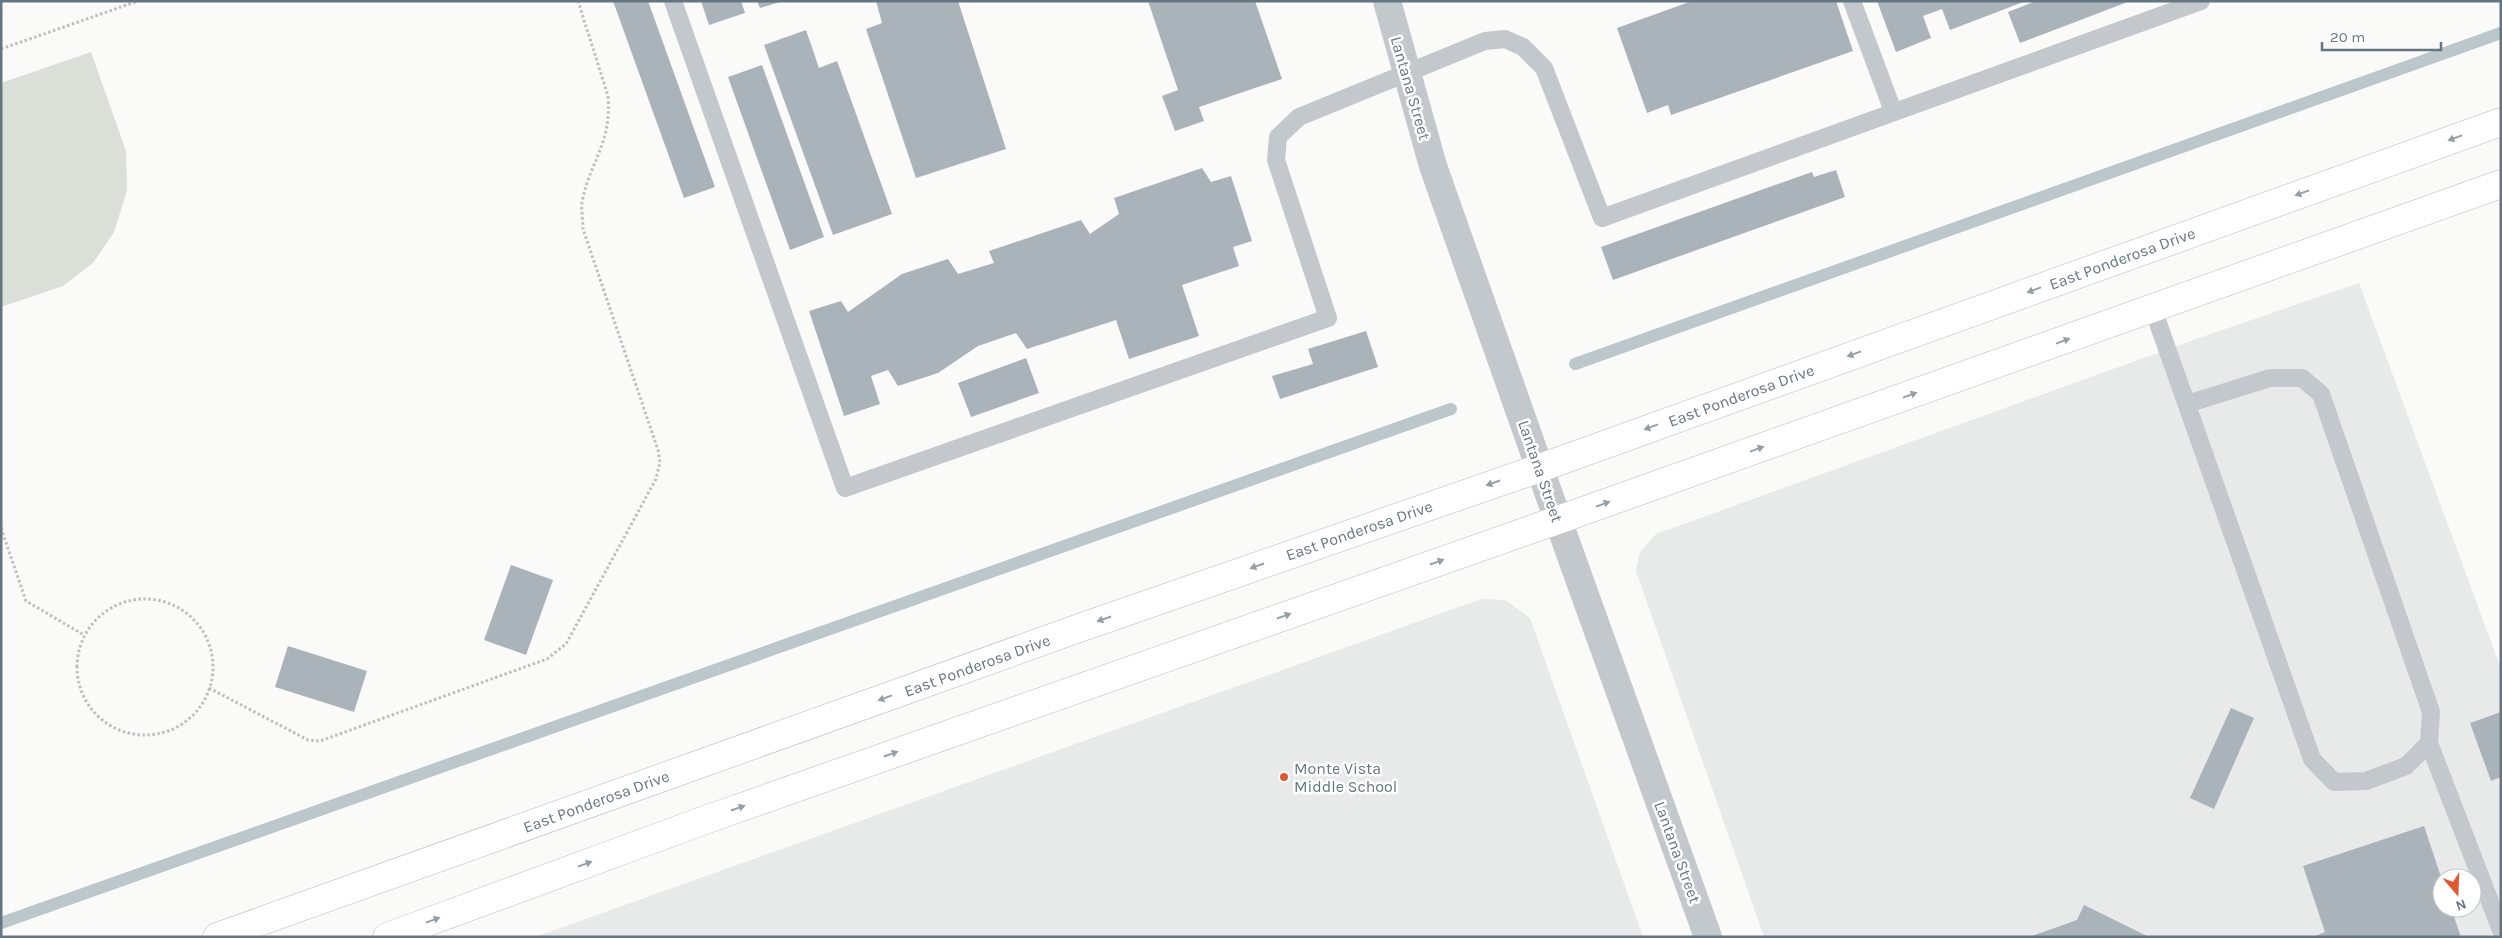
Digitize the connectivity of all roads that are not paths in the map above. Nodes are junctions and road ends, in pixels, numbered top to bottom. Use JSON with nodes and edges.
{"nodes":[{"id":1,"x":673,"y":1,"type":"edge"},
{"id":2,"x":1387,"y":1,"type":"edge"},
{"id":3,"x":1852,"y":1,"type":"edge"},
{"id":4,"x":2202,"y":1,"type":"edge"},
{"id":5,"x":1406,"y":73,"type":"junction"},
{"id":6,"x":1893,"y":111,"type":"junction"},
{"id":7,"x":2501,"y":122,"type":"edge"},
{"id":8,"x":2501,"y":184,"type":"edge"},
{"id":9,"x":2152,"y":309,"type":"junction"},
{"id":10,"x":2187,"y":404,"type":"junction"},
{"id":11,"x":1540,"y":468,"type":"junction"},
{"id":12,"x":1558,"y":520,"type":"junction"},
{"id":13,"x":2429,"y":743,"type":"junction"},
{"id":14,"x":2501,"y":930,"type":"edge"},
{"id":15,"x":217,"y":937,"type":"edge"},
{"id":16,"x":387,"y":937,"type":"edge"},
{"id":17,"x":1708,"y":937,"type":"edge"}],
"edges":[{"from":1,"to":5,"type":"lane"},
{"from":2,"to":5,"type":"street","name":"Lantana Street"},
{"from":3,"to":6,"type":"lane"},
{"from":4,"to":6,"type":"lane"},
{"from":5,"to":6,"type":"lane"},
{"from":5,"to":11,"type":"street","name":"Lantana Street"},
{"from":7,"to":11,"type":"main road","name":"East Ponderosa Drive","one_way":true},
{"from":8,"to":9,"type":"main road"},
{"from":9,"to":10,"type":"lane"},
{"from":12,"to":9,"type":"main road","one_way":true},
{"from":10,"to":13,"type":"lane"},
{"from":10,"to":13,"type":"lane"},
{"from":11,"to":12,"type":"street","name":"Lantana Street"},
{"from":11,"to":15,"type":"main road","name":"East Ponderosa Drive","one_way":true},
{"from":16,"to":12,"type":"main road","one_way":true},
{"from":12,"to":17,"type":"street","name":"Lantana Street"},
{"from":13,"to":14,"type":"lane"}]}
